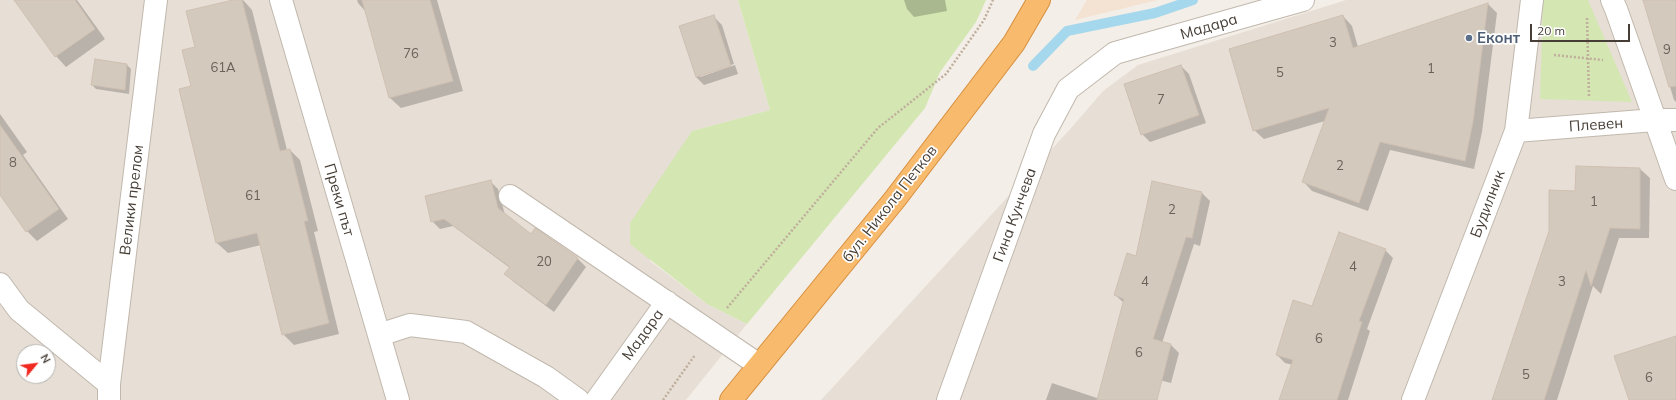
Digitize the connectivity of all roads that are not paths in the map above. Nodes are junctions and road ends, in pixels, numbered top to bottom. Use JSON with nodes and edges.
{"nodes":[{"id":1,"x":156,"y":0,"type":"edge"},
{"id":2,"x":281,"y":0,"type":"edge"},
{"id":3,"x":1039,"y":0,"type":"edge"},
{"id":4,"x":1303,"y":0,"type":"edge"},
{"id":5,"x":1532,"y":0,"type":"edge"},
{"id":6,"x":1612,"y":0,"type":"edge"},
{"id":7,"x":1115,"y":53,"type":"joint"},
{"id":8,"x":1666,"y":120,"type":"edge"},
{"id":9,"x":1516,"y":131,"type":"junction"},
{"id":10,"x":1676,"y":180,"type":"edge"},
{"id":11,"x":510,"y":196,"type":"dead end"},
{"id":12,"x":0,"y":284,"type":"edge"},
{"id":13,"x":667,"y":302,"type":"junction"},
{"id":14,"x":379,"y":335,"type":"junction"},
{"id":15,"x":759,"y":365,"type":"junction"},
{"id":16,"x":109,"y":392,"type":"edge"},
{"id":17,"x":398,"y":400,"type":"edge"},
{"id":18,"x":578,"y":400,"type":"edge"},
{"id":19,"x":597,"y":400,"type":"edge"},
{"id":20,"x":731,"y":400,"type":"edge"},
{"id":21,"x":948,"y":400,"type":"edge"},
{"id":22,"x":1413,"y":400,"type":"edge"}],
"edges":[{"from":1,"to":16,"type":"street","name":"Велики прелом"},
{"from":2,"to":14,"type":"street","name":"Преки път"},
{"from":3,"to":15,"type":"highway","name":"бул. Никола Петков"},
{"from":4,"to":7,"type":"street","name":"Мадара"},
{"from":5,"to":9,"type":"street","name":"Будилник"},
{"from":6,"to":8,"type":"street"},
{"from":7,"to":21,"type":"street","name":"Гина Кунчева"},
{"from":8,"to":9,"type":"street","name":"Плевен"},
{"from":8,"to":10,"type":"street"},
{"from":9,"to":22,"type":"street","name":"Будилник"},
{"from":11,"to":13,"type":"street"},
{"from":12,"to":16,"type":"street"},
{"from":13,"to":15,"type":"street","name":"Мадара"},
{"from":13,"to":19,"type":"street","name":"Мадара"},
{"from":14,"to":17,"type":"street","name":"Преки път"},
{"from":14,"to":18,"type":"street"},
{"from":15,"to":20,"type":"highway","name":"бул. Никола Петков"}]}
